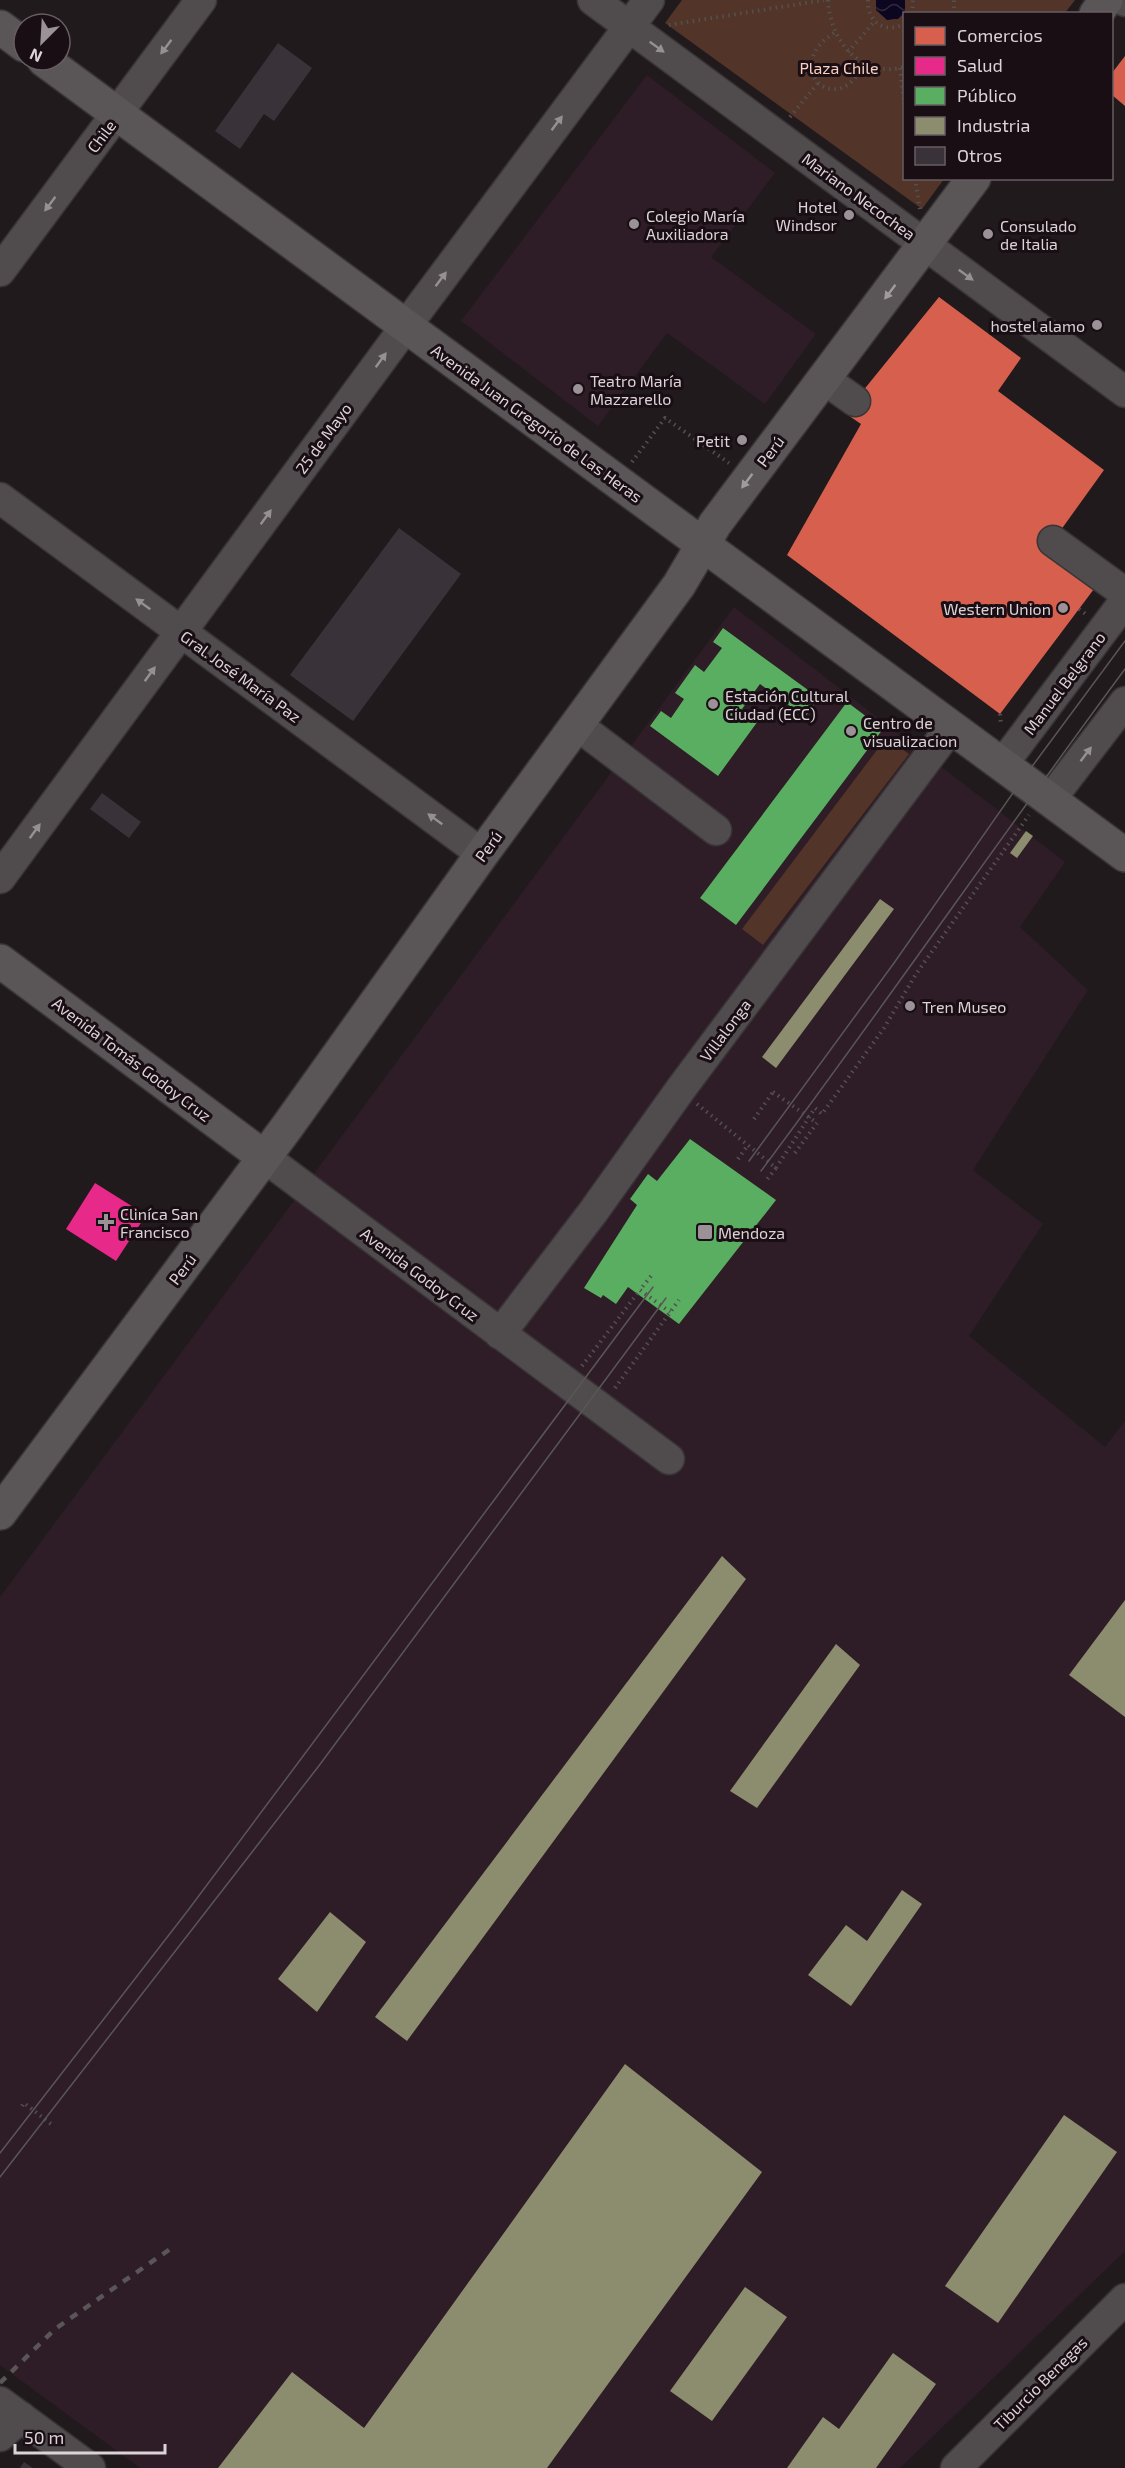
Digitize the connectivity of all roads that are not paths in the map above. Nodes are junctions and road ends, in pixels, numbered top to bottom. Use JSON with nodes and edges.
{"nodes":[{"id":1,"x":201,"y":0,"type":"edge"},
{"id":2,"x":593,"y":0,"type":"edge"},
{"id":3,"x":649,"y":0,"type":"edge"},
{"id":4,"x":629,"y":27,"type":"junction"},
{"id":5,"x":61,"y":72,"type":"edge"},
{"id":6,"x":117,"y":114,"type":"junction"},
{"id":7,"x":973,"y":180,"type":"edge"},
{"id":8,"x":925,"y":245,"type":"junction"},
{"id":9,"x":0,"y":271,"type":"edge"},
{"id":10,"x":406,"y":326,"type":"junction"},
{"id":11,"x":824,"y":379,"type":"junction"},
{"id":12,"x":1125,"y":392,"type":"edge"},
{"id":13,"x":855,"y":401,"type":"dead end"},
{"id":14,"x":0,"y":498,"type":"edge"},
{"id":15,"x":702,"y":544,"type":"junction"},
{"id":16,"x":1125,"y":582,"type":"edge"},
{"id":17,"x":1125,"y":593,"type":"edge"},
{"id":18,"x":1125,"y":601,"type":"edge"},
{"id":19,"x":181,"y":632,"type":"junction"},
{"id":20,"x":1125,"y":702,"type":"edge"},
{"id":21,"x":577,"y":725,"type":"junction"},
{"id":22,"x":951,"y":727,"type":"junction"},
{"id":23,"x":1002,"y":765,"type":"junction"},
{"id":24,"x":1041,"y":794,"type":"junction"},
{"id":25,"x":716,"y":830,"type":"dead end"},
{"id":26,"x":482,"y":854,"type":"junction"},
{"id":27,"x":1125,"y":855,"type":"edge"},
{"id":28,"x":0,"y":878,"type":"edge"},
{"id":29,"x":0,"y":961,"type":"edge"},
{"id":30,"x":264,"y":1157,"type":"junction"},
{"id":31,"x":500,"y":1334,"type":"junction"},
{"id":32,"x":669,"y":1459,"type":"dead end"},
{"id":33,"x":6,"y":1495,"type":"edge"},
{"id":34,"x":1118,"y":2317,"type":"edge"},
{"id":35,"x":7,"y":2418,"type":"edge"},
{"id":36,"x":90,"y":2468,"type":"edge"},
{"id":37,"x":956,"y":2468,"type":"edge"}],
"edges":[{"from":1,"to":6,"type":"street","name":"Chile","one_way":true},
{"from":2,"to":4,"type":"street","name":"Mariano Necochea"},
{"from":3,"to":4,"type":"street","name":"25 de Mayo"},
{"from":4,"to":8,"type":"street","name":"Mariano Necochea","one_way":true},
{"from":10,"to":4,"type":"street","name":"25 de Mayo","one_way":true},
{"from":5,"to":6,"type":"main road","name":"Avenida Juan Gregorio de Las Heras"},
{"from":6,"to":9,"type":"street","name":"Chile","one_way":true},
{"from":6,"to":10,"type":"main road","name":"Avenida Juan Gregorio de Las Heras"},
{"from":7,"to":8,"type":"main road","name":"Perú"},
{"from":8,"to":11,"type":"main road","name":"Perú","one_way":true},
{"from":8,"to":12,"type":"street","name":"Mariano Necochea","one_way":true},
{"from":10,"to":15,"type":"main road","name":"Avenida Juan Gregorio de Las Heras"},
{"from":19,"to":10,"type":"street","name":"25 de Mayo","one_way":true},
{"from":11,"to":13,"type":"street"},
{"from":11,"to":15,"type":"main road","name":"Perú","one_way":true},
{"from":19,"to":14,"type":"street","name":"Gral. José María Paz","one_way":true},
{"from":15,"to":21,"type":"main road","name":"Perú"},
{"from":15,"to":22,"type":"main road","name":"Avenida Juan Gregorio de Las Heras"},
{"from":16,"to":17,"type":"street"},
{"from":18,"to":23,"type":"street","name":"Manuel Belgrano"},
{"from":26,"to":19,"type":"street","name":"Gral. José María Paz","one_way":true},
{"from":28,"to":19,"type":"street","name":"25 de Mayo","one_way":true},
{"from":24,"to":20,"type":"street","one_way":true},
{"from":21,"to":25,"type":"street"},
{"from":21,"to":26,"type":"main road","name":"Perú"},
{"from":22,"to":23,"type":"main road","name":"Avenida Juan Gregorio de Las Heras"},
{"from":22,"to":31,"type":"street","name":"Villalonga"},
{"from":23,"to":24,"type":"main road","name":"Avenida Juan Gregorio de Las Heras"},
{"from":24,"to":27,"type":"main road","name":"Avenida Juan Gregorio de Las Heras"},
{"from":26,"to":30,"type":"main road","name":"Perú"},
{"from":29,"to":30,"type":"main road","name":"Avenida Tomás Godoy Cruz"},
{"from":30,"to":31,"type":"street","name":"Avenida Godoy Cruz"},
{"from":30,"to":33,"type":"main road","name":"Perú"},
{"from":31,"to":32,"type":"street","name":"Avenida Godoy Cruz"},
{"from":34,"to":37,"type":"street","name":"Tiburcio Benegas"},
{"from":35,"to":36,"type":"street"}]}
